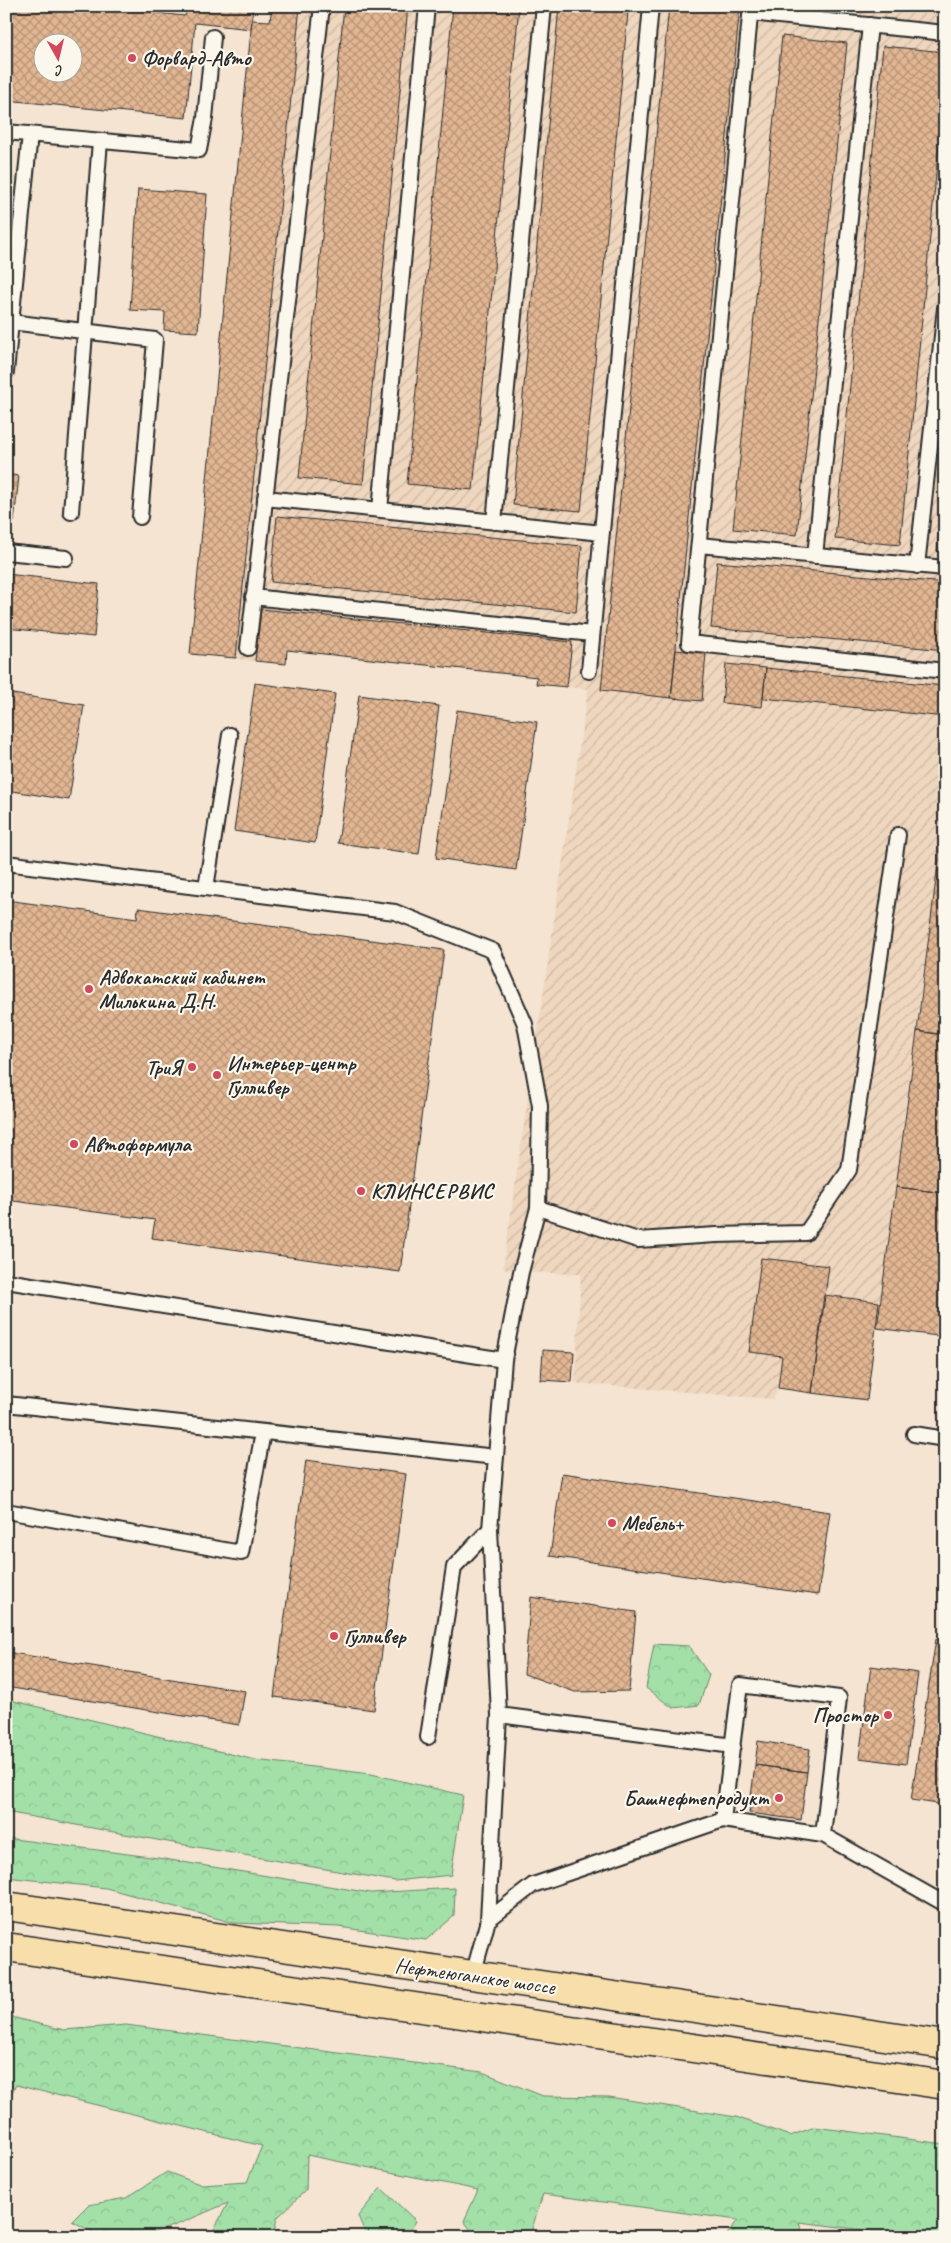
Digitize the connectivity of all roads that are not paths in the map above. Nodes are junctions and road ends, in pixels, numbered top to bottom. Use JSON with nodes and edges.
{"nodes":[{"id":1,"x":322,"y":6,"type":"edge"},
{"id":2,"x":426,"y":6,"type":"edge"},
{"id":3,"x":544,"y":6,"type":"edge"},
{"id":4,"x":652,"y":6,"type":"edge"},
{"id":5,"x":751,"y":9,"type":"edge"},
{"id":6,"x":870,"y":25,"type":"junction"},
{"id":7,"x":945,"y":33,"type":"edge"},
{"id":8,"x":213,"y":37,"type":"dead end"},
{"id":9,"x":6,"y":132,"type":"edge"},
{"id":10,"x":30,"y":134,"type":"junction"},
{"id":11,"x":100,"y":141,"type":"junction"},
{"id":12,"x":945,"y":308,"type":"edge"},
{"id":13,"x":11,"y":322,"type":"junction"},
{"id":14,"x":85,"y":332,"type":"junction"},
{"id":15,"x":6,"y":372,"type":"edge"},
{"id":16,"x":265,"y":498,"type":"junction"},
{"id":17,"x":380,"y":510,"type":"junction"},
{"id":18,"x":70,"y":512,"type":"dead end"},
{"id":19,"x":140,"y":517,"type":"dead end"},
{"id":20,"x":494,"y":522,"type":"junction"},
{"id":21,"x":602,"y":534,"type":"junction"},
{"id":22,"x":699,"y":545,"type":"junction"},
{"id":23,"x":6,"y":552,"type":"edge"},
{"id":24,"x":815,"y":556,"type":"junction"},
{"id":25,"x":66,"y":558,"type":"dead end"},
{"id":26,"x":918,"y":566,"type":"junction"},
{"id":27,"x":945,"y":568,"type":"edge"},
{"id":28,"x":253,"y":597,"type":"junction"},
{"id":29,"x":592,"y":634,"type":"junction"},
{"id":30,"x":248,"y":648,"type":"dead end"},
{"id":31,"x":589,"y":671,"type":"dead end"},
{"id":32,"x":945,"y":671,"type":"edge"},
{"id":33,"x":230,"y":735,"type":"dead end"},
{"id":34,"x":898,"y":834,"type":"dead end"},
{"id":35,"x":6,"y":863,"type":"edge"},
{"id":36,"x":206,"y":888,"type":"junction"},
{"id":37,"x":538,"y":1208,"type":"junction"},
{"id":38,"x":6,"y":1281,"type":"edge"},
{"id":39,"x":504,"y":1360,"type":"junction"},
{"id":40,"x":6,"y":1404,"type":"edge"},
{"id":41,"x":263,"y":1432,"type":"junction"},
{"id":42,"x":914,"y":1434,"type":"dead end"},
{"id":43,"x":945,"y":1439,"type":"edge"},
{"id":44,"x":496,"y":1457,"type":"junction"},
{"id":45,"x":6,"y":1511,"type":"edge"},
{"id":46,"x":490,"y":1529,"type":"junction"},
{"id":47,"x":499,"y":1714,"type":"junction"},
{"id":48,"x":428,"y":1737,"type":"dead end"},
{"id":49,"x":733,"y":1746,"type":"junction"},
{"id":50,"x":723,"y":1820,"type":"junction"},
{"id":51,"x":823,"y":1835,"type":"junction"},
{"id":52,"x":945,"y":1904,"type":"edge"},
{"id":53,"x":6,"y":1906,"type":"edge"},
{"id":54,"x":488,"y":1920,"type":"junction"},
{"id":55,"x":6,"y":1947,"type":"edge"},
{"id":56,"x":474,"y":1976,"type":"junction"},
{"id":57,"x":945,"y":2045,"type":"edge"},
{"id":58,"x":945,"y":2085,"type":"edge"}],
"edges":[{"from":1,"to":16,"type":"lane"},
{"from":2,"to":17,"type":"lane"},
{"from":3,"to":20,"type":"lane"},
{"from":4,"to":21,"type":"lane"},
{"from":5,"to":6,"type":"lane"},
{"from":5,"to":22,"type":"lane"},
{"from":6,"to":7,"type":"lane"},
{"from":6,"to":24,"type":"lane"},
{"from":8,"to":11,"type":"lane"},
{"from":9,"to":10,"type":"lane"},
{"from":10,"to":11,"type":"lane"},
{"from":10,"to":13,"type":"lane"},
{"from":11,"to":14,"type":"lane"},
{"from":12,"to":26,"type":"lane"},
{"from":13,"to":14,"type":"lane"},
{"from":13,"to":15,"type":"lane"},
{"from":14,"to":18,"type":"lane"},
{"from":14,"to":19,"type":"lane"},
{"from":16,"to":17,"type":"lane"},
{"from":16,"to":28,"type":"lane"},
{"from":17,"to":20,"type":"lane"},
{"from":20,"to":21,"type":"lane"},
{"from":21,"to":29,"type":"lane"},
{"from":22,"to":24,"type":"lane"},
{"from":22,"to":32,"type":"lane"},
{"from":23,"to":25,"type":"lane"},
{"from":24,"to":26,"type":"lane"},
{"from":26,"to":27,"type":"lane"},
{"from":28,"to":29,"type":"lane"},
{"from":28,"to":30,"type":"lane"},
{"from":29,"to":31,"type":"lane"},
{"from":33,"to":36,"type":"lane"},
{"from":34,"to":37,"type":"lane"},
{"from":35,"to":36,"type":"lane"},
{"from":36,"to":37,"type":"lane"},
{"from":37,"to":39,"type":"lane"},
{"from":38,"to":39,"type":"lane"},
{"from":39,"to":44,"type":"lane"},
{"from":40,"to":41,"type":"lane"},
{"from":41,"to":44,"type":"lane"},
{"from":41,"to":45,"type":"lane"},
{"from":42,"to":43,"type":"lane"},
{"from":44,"to":46,"type":"lane"},
{"from":46,"to":47,"type":"lane"},
{"from":46,"to":48,"type":"lane"},
{"from":47,"to":49,"type":"lane"},
{"from":47,"to":54,"type":"lane"},
{"from":49,"to":50,"type":"lane"},
{"from":49,"to":51,"type":"lane"},
{"from":50,"to":51,"type":"lane"},
{"from":50,"to":54,"type":"lane"},
{"from":51,"to":52,"type":"lane"},
{"from":53,"to":56,"type":"main road","name":"Нефтеюганское шоссе"},
{"from":54,"to":56,"type":"lane"},
{"from":55,"to":58,"type":"main road","name":"Нефтеюганское шоссе"},
{"from":56,"to":57,"type":"main road","name":"Нефтеюганское шоссе"}]}
